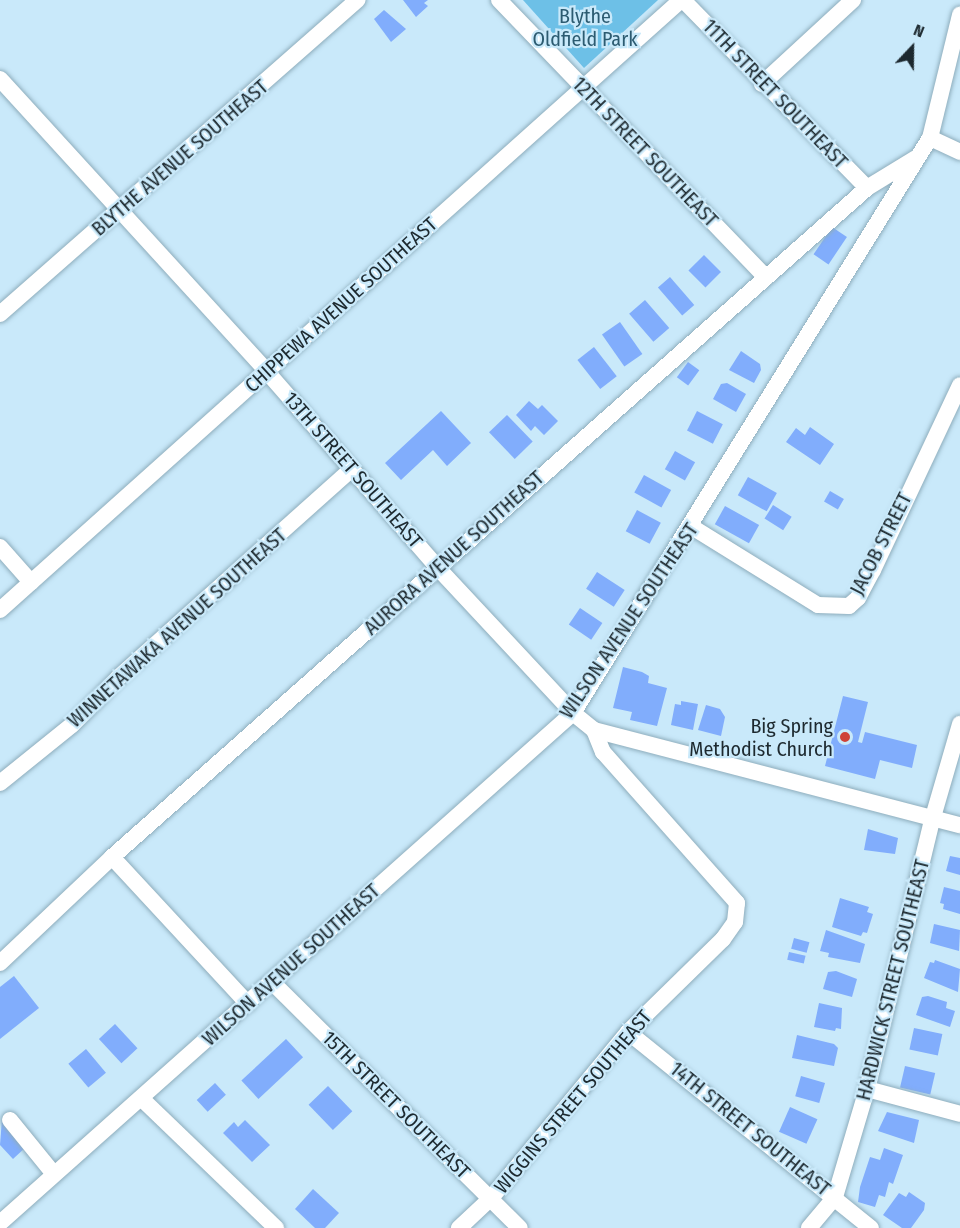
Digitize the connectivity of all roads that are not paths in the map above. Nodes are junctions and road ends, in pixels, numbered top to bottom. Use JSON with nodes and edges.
{"nodes":[{"id":1,"x":358,"y":0,"type":"edge"},
{"id":2,"x":500,"y":0,"type":"edge"},
{"id":3,"x":682,"y":0,"type":"edge"},
{"id":4,"x":853,"y":0,"type":"edge"},
{"id":5,"x":960,"y":15,"type":"edge"},
{"id":6,"x":0,"y":79,"type":"edge"},
{"id":7,"x":762,"y":84,"type":"junction"},
{"id":8,"x":582,"y":88,"type":"junction"},
{"id":9,"x":930,"y":138,"type":"junction"},
{"id":10,"x":960,"y":152,"type":"edge"},
{"id":11,"x":919,"y":156,"type":"junction"},
{"id":12,"x":867,"y":188,"type":"junction"},
{"id":13,"x":120,"y":211,"type":"junction"},
{"id":14,"x":766,"y":277,"type":"junction"},
{"id":15,"x":0,"y":314,"type":"edge"},
{"id":16,"x":268,"y":373,"type":"junction"},
{"id":17,"x":960,"y":385,"type":"edge"},
{"id":18,"x":352,"y":469,"type":"junction"},
{"id":19,"x":692,"y":527,"type":"junction"},
{"id":20,"x":0,"y":547,"type":"edge"},
{"id":21,"x":437,"y":567,"type":"junction"},
{"id":22,"x":31,"y":582,"type":"junction"},
{"id":23,"x":0,"y":610,"type":"edge"},
{"id":24,"x":573,"y":713,"type":"junction"},
{"id":25,"x":960,"y":724,"type":"edge"},
{"id":26,"x":594,"y":730,"type":"junction"},
{"id":27,"x":0,"y":783,"type":"edge"},
{"id":28,"x":933,"y":817,"type":"junction"},
{"id":29,"x":960,"y":825,"type":"edge"},
{"id":30,"x":112,"y":857,"type":"junction"},
{"id":31,"x":735,"y":922,"type":"joint"},
{"id":32,"x":0,"y":963,"type":"edge"},
{"id":33,"x":272,"y":982,"type":"junction"},
{"id":34,"x":248,"y":1004,"type":"junction"},
{"id":35,"x":628,"y":1032,"type":"junction"},
{"id":36,"x":867,"y":1089,"type":"junction"},
{"id":37,"x":142,"y":1099,"type":"junction"},
{"id":38,"x":960,"y":1114,"type":"edge"},
{"id":39,"x":10,"y":1120,"type":"dead end"},
{"id":40,"x":53,"y":1173,"type":"junction"},
{"id":41,"x":835,"y":1197,"type":"junction"},
{"id":42,"x":491,"y":1198,"type":"junction"},
{"id":43,"x":0,"y":1223,"type":"edge"},
{"id":44,"x":276,"y":1228,"type":"edge"},
{"id":45,"x":459,"y":1228,"type":"edge"},
{"id":46,"x":520,"y":1228,"type":"edge"},
{"id":47,"x":809,"y":1228,"type":"edge"},
{"id":48,"x":871,"y":1228,"type":"edge"}],
"edges":[{"from":1,"to":13,"type":"street","name":"BLYTHE AVENUE SOUTHEAST"},
{"from":2,"to":8,"type":"street","name":"12TH STREET SOUTHEAST"},
{"from":3,"to":7,"type":"street","name":"11TH STREET SOUTHEAST"},
{"from":3,"to":8,"type":"street","name":"CHIPPEWA AVENUE SOUTHEAST"},
{"from":4,"to":7,"type":"street"},
{"from":5,"to":9,"type":"street","name":"WILSON AVENUE SOUTHEAST"},
{"from":6,"to":13,"type":"street","name":"13TH STREET SOUTHEAST"},
{"from":7,"to":12,"type":"street","name":"11TH STREET SOUTHEAST"},
{"from":8,"to":14,"type":"street","name":"12TH STREET SOUTHEAST"},
{"from":8,"to":16,"type":"street","name":"CHIPPEWA AVENUE SOUTHEAST"},
{"from":9,"to":10,"type":"street"},
{"from":9,"to":11,"type":"street","name":"WILSON AVENUE SOUTHEAST"},
{"from":11,"to":12,"type":"street","name":"AURORA AVENUE SOUTHEAST"},
{"from":11,"to":19,"type":"street","name":"WILSON AVENUE SOUTHEAST"},
{"from":12,"to":14,"type":"street","name":"AURORA AVENUE SOUTHEAST"},
{"from":13,"to":15,"type":"street","name":"BLYTHE AVENUE SOUTHEAST"},
{"from":13,"to":16,"type":"street","name":"13TH STREET SOUTHEAST"},
{"from":14,"to":21,"type":"street","name":"AURORA AVENUE SOUTHEAST"},
{"from":16,"to":18,"type":"street","name":"13TH STREET SOUTHEAST"},
{"from":16,"to":22,"type":"street","name":"CHIPPEWA AVENUE SOUTHEAST"},
{"from":17,"to":19,"type":"street","name":"JACOB STREET"},
{"from":18,"to":21,"type":"street","name":"13TH STREET SOUTHEAST"},
{"from":18,"to":27,"type":"street","name":"WINNETAWAKA AVENUE SOUTHEAST"},
{"from":19,"to":24,"type":"street","name":"WILSON AVENUE SOUTHEAST"},
{"from":20,"to":22,"type":"street"},
{"from":21,"to":24,"type":"street","name":"13TH STREET SOUTHEAST"},
{"from":21,"to":30,"type":"street","name":"AURORA AVENUE SOUTHEAST"},
{"from":22,"to":23,"type":"street","name":"CHIPPEWA AVENUE SOUTHEAST"},
{"from":24,"to":26,"type":"street","name":"13TH STREET SOUTHEAST"},
{"from":24,"to":33,"type":"street","name":"WILSON AVENUE SOUTHEAST"},
{"from":25,"to":28,"type":"street","name":"HARDWICK STREET SOUTHEAST"},
{"from":26,"to":28,"type":"street"},
{"from":26,"to":31,"type":"street","name":"13TH STREET SOUTHEAST"},
{"from":28,"to":29,"type":"street"},
{"from":28,"to":36,"type":"street","name":"HARDWICK STREET SOUTHEAST"},
{"from":30,"to":32,"type":"street","name":"AURORA AVENUE SOUTHEAST"},
{"from":30,"to":34,"type":"street"},
{"from":31,"to":35,"type":"street","name":"WIGGINS STREET SOUTHEAST"},
{"from":33,"to":34,"type":"street","name":"WILSON AVENUE SOUTHEAST"},
{"from":33,"to":42,"type":"street","name":"15TH STREET SOUTHEAST"},
{"from":34,"to":37,"type":"street","name":"WILSON AVENUE SOUTHEAST"},
{"from":35,"to":41,"type":"street","name":"14TH STREET SOUTHEAST"},
{"from":35,"to":42,"type":"street","name":"WIGGINS STREET SOUTHEAST"},
{"from":36,"to":38,"type":"street"},
{"from":36,"to":41,"type":"street","name":"HARDWICK STREET SOUTHEAST"},
{"from":37,"to":40,"type":"street","name":"WILSON AVENUE SOUTHEAST"},
{"from":37,"to":44,"type":"street"},
{"from":39,"to":40,"type":"street"},
{"from":40,"to":43,"type":"street","name":"WILSON AVENUE SOUTHEAST"},
{"from":41,"to":47,"type":"street","name":"HARDWICK STREET SOUTHEAST"},
{"from":41,"to":48,"type":"street","name":"14TH STREET SOUTHEAST"},
{"from":42,"to":45,"type":"street","name":"WIGGINS STREET SOUTHEAST"},
{"from":42,"to":46,"type":"street","name":"15TH STREET SOUTHEAST"}]}
